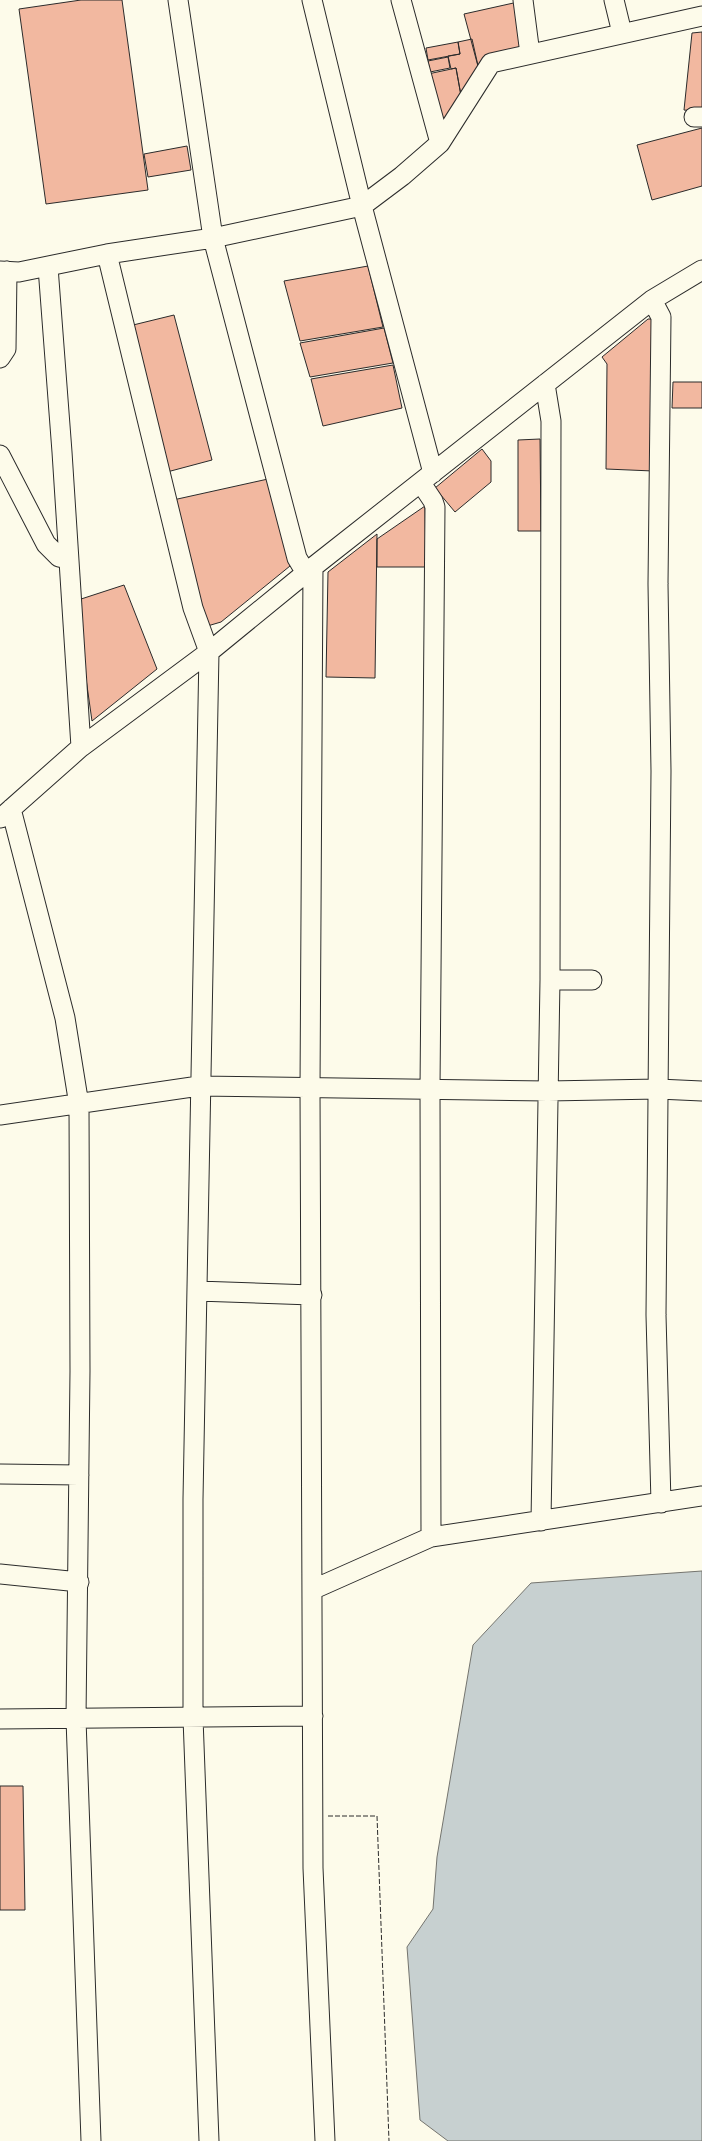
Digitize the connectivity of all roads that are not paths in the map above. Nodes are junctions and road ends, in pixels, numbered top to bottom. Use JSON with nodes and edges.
{"nodes":[{"id":1,"x":178,"y":0,"type":"edge"},
{"id":2,"x":312,"y":0,"type":"edge"},
{"id":3,"x":401,"y":0,"type":"edge"},
{"id":4,"x":523,"y":0,"type":"edge"},
{"id":5,"x":614,"y":0,"type":"edge"},
{"id":6,"x":700,"y":10,"type":"edge"},
{"id":7,"x":622,"y":33,"type":"junction"},
{"id":8,"x":530,"y":54,"type":"junction"},
{"id":9,"x":440,"y":143,"type":"junction"},
{"id":10,"x":362,"y":206,"type":"junction"},
{"id":11,"x":213,"y":238,"type":"junction"},
{"id":12,"x":107,"y":254,"type":"junction"},
{"id":13,"x":48,"y":267,"type":"junction"},
{"id":14,"x":702,"y":270,"type":"edge"},
{"id":15,"x":4,"y":271,"type":"edge"},
{"id":16,"x":652,"y":300,"type":"junction"},
{"id":17,"x":0,"y":358,"type":"edge"},
{"id":18,"x":545,"y":384,"type":"junction"},
{"id":19,"x":0,"y":455,"type":"edge"},
{"id":20,"x":427,"y":478,"type":"junction"},
{"id":21,"x":68,"y":558,"type":"junction"},
{"id":22,"x":310,"y":570,"type":"junction"},
{"id":23,"x":209,"y":652,"type":"junction"},
{"id":24,"x":81,"y":747,"type":"junction"},
{"id":25,"x":6,"y":814,"type":"edge"},
{"id":26,"x":550,"y":980,"type":"junction"},
{"id":27,"x":592,"y":980,"type":"dead end"},
{"id":28,"x":199,"y":1086,"type":"junction"},
{"id":29,"x":310,"y":1089,"type":"junction"},
{"id":30,"x":430,"y":1089,"type":"junction"},
{"id":31,"x":658,"y":1089,"type":"junction"},
{"id":32,"x":548,"y":1091,"type":"junction"},
{"id":33,"x":702,"y":1091,"type":"edge"},
{"id":34,"x":79,"y":1105,"type":"junction"},
{"id":35,"x":0,"y":1115,"type":"edge"},
{"id":36,"x":197,"y":1291,"type":"junction"},
{"id":37,"x":312,"y":1295,"type":"junction"},
{"id":38,"x":0,"y":1474,"type":"edge"},
{"id":39,"x":80,"y":1475,"type":"junction"},
{"id":40,"x":702,"y":1496,"type":"edge"},
{"id":41,"x":661,"y":1503,"type":"junction"},
{"id":42,"x":541,"y":1521,"type":"junction"},
{"id":43,"x":432,"y":1537,"type":"junction"},
{"id":44,"x":0,"y":1574,"type":"edge"},
{"id":45,"x":79,"y":1582,"type":"junction"},
{"id":46,"x":314,"y":1589,"type":"junction"},
{"id":47,"x":313,"y":1716,"type":"junction"},
{"id":48,"x":193,"y":1718,"type":"junction"},
{"id":49,"x":0,"y":1719,"type":"edge"},
{"id":50,"x":76,"y":1719,"type":"junction"},
{"id":51,"x":91,"y":2141,"type":"edge"},
{"id":52,"x":209,"y":2141,"type":"edge"},
{"id":53,"x":325,"y":2141,"type":"edge"}],
"edges":[{"from":1,"to":11,"type":"street"},
{"from":2,"to":10,"type":"street"},
{"from":3,"to":9,"type":"street"},
{"from":4,"to":8,"type":"street"},
{"from":5,"to":7,"type":"street"},
{"from":6,"to":7,"type":"street"},
{"from":7,"to":8,"type":"street"},
{"from":8,"to":9,"type":"street"},
{"from":9,"to":10,"type":"street"},
{"from":10,"to":11,"type":"street"},
{"from":10,"to":20,"type":"street"},
{"from":11,"to":12,"type":"street"},
{"from":11,"to":22,"type":"street"},
{"from":12,"to":13,"type":"street"},
{"from":12,"to":23,"type":"street"},
{"from":13,"to":15,"type":"street"},
{"from":13,"to":21,"type":"street"},
{"from":14,"to":16,"type":"street"},
{"from":15,"to":17,"type":"street"},
{"from":16,"to":18,"type":"street"},
{"from":16,"to":31,"type":"street"},
{"from":18,"to":20,"type":"street"},
{"from":18,"to":26,"type":"street"},
{"from":19,"to":21,"type":"street"},
{"from":20,"to":22,"type":"street"},
{"from":20,"to":30,"type":"street"},
{"from":21,"to":24,"type":"street"},
{"from":22,"to":23,"type":"street"},
{"from":22,"to":29,"type":"street"},
{"from":23,"to":24,"type":"street"},
{"from":23,"to":28,"type":"street"},
{"from":24,"to":25,"type":"street"},
{"from":25,"to":34,"type":"street"},
{"from":26,"to":27,"type":"street"},
{"from":26,"to":32,"type":"street"},
{"from":28,"to":29,"type":"street"},
{"from":28,"to":34,"type":"street"},
{"from":28,"to":36,"type":"street"},
{"from":29,"to":30,"type":"street"},
{"from":29,"to":37,"type":"street"},
{"from":30,"to":32,"type":"street"},
{"from":30,"to":43,"type":"street"},
{"from":31,"to":32,"type":"street"},
{"from":31,"to":33,"type":"street"},
{"from":31,"to":41,"type":"street"},
{"from":32,"to":42,"type":"street"},
{"from":34,"to":35,"type":"street"},
{"from":34,"to":39,"type":"street"},
{"from":36,"to":37,"type":"street"},
{"from":36,"to":48,"type":"street"},
{"from":37,"to":46,"type":"street"},
{"from":38,"to":39,"type":"street"},
{"from":39,"to":45,"type":"street"},
{"from":40,"to":41,"type":"street"},
{"from":41,"to":42,"type":"street"},
{"from":42,"to":43,"type":"street"},
{"from":43,"to":46,"type":"street"},
{"from":44,"to":45,"type":"street"},
{"from":45,"to":50,"type":"street"},
{"from":46,"to":47,"type":"street"},
{"from":47,"to":48,"type":"street"},
{"from":47,"to":53,"type":"street"},
{"from":48,"to":50,"type":"street"},
{"from":48,"to":52,"type":"street"},
{"from":49,"to":50,"type":"street"},
{"from":50,"to":51,"type":"street"}]}
